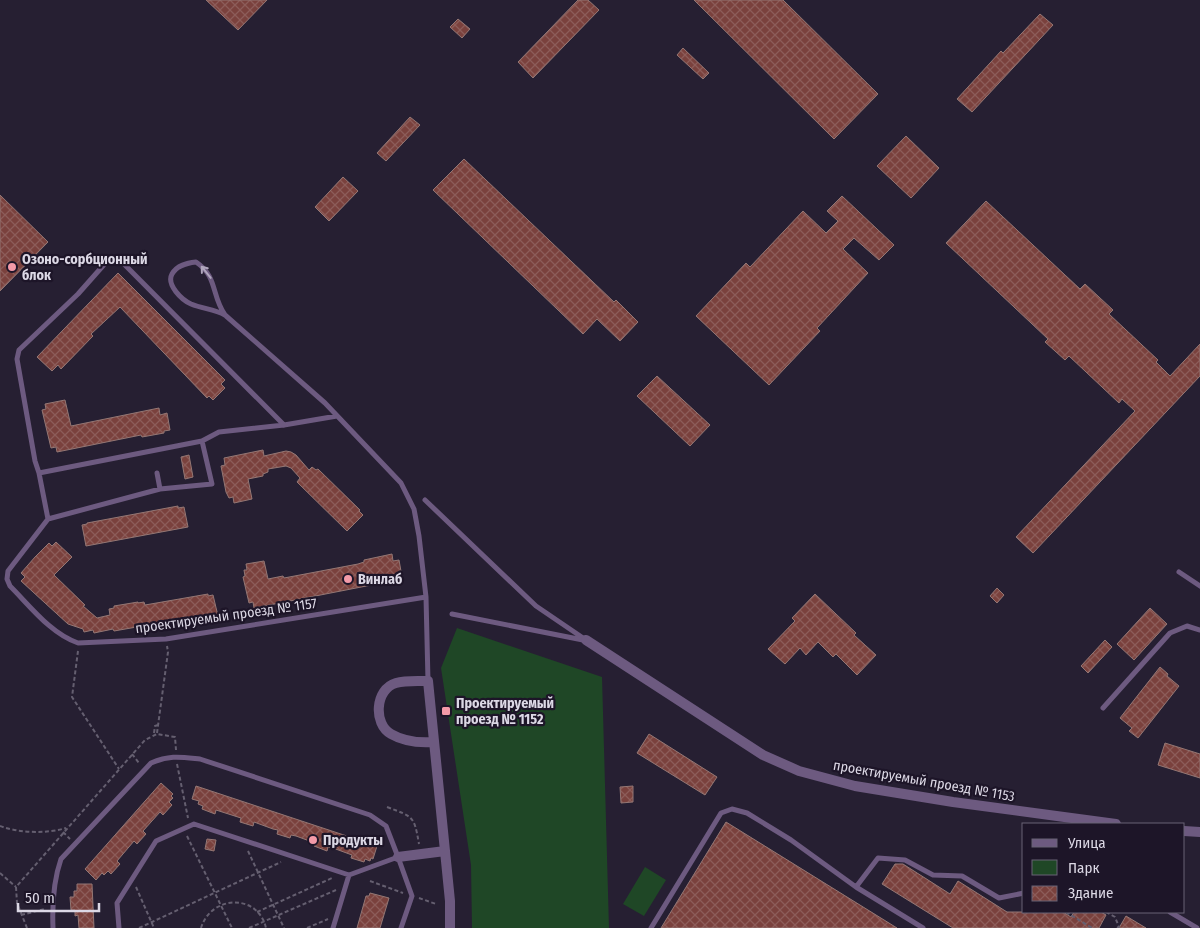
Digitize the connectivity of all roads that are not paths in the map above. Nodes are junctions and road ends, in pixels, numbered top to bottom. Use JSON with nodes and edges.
{"nodes":[{"id":1,"x":225,"y":315,"type":"junction"},
{"id":2,"x":337,"y":416,"type":"junction"},
{"id":3,"x":284,"y":425,"type":"junction"},
{"id":4,"x":202,"y":441,"type":"junction"},
{"id":5,"x":40,"y":473,"type":"junction"},
{"id":6,"x":157,"y":473,"type":"dead end"},
{"id":7,"x":160,"y":489,"type":"junction"},
{"id":8,"x":425,"y":500,"type":"dead end"},
{"id":9,"x":48,"y":519,"type":"junction"},
{"id":10,"x":1179,"y":572,"type":"dead end"},
{"id":11,"x":1200,"y":586,"type":"edge"},
{"id":12,"x":426,"y":597,"type":"junction"},
{"id":13,"x":452,"y":614,"type":"dead end"},
{"id":14,"x":1200,"y":630,"type":"edge"},
{"id":15,"x":586,"y":640,"type":"junction"},
{"id":16,"x":428,"y":681,"type":"junction"},
{"id":17,"x":1103,"y":708,"type":"dead end"},
{"id":18,"x":434,"y":742,"type":"junction"},
{"id":19,"x":1108,"y":823,"type":"edge"},
{"id":20,"x":1185,"y":831,"type":"edge"},
{"id":21,"x":1200,"y":832,"type":"edge"},
{"id":22,"x":446,"y":851,"type":"junction"},
{"id":23,"x":398,"y":857,"type":"junction"},
{"id":24,"x":346,"y":874,"type":"junction"},
{"id":25,"x":856,"y":887,"type":"junction"},
{"id":26,"x":1022,"y":893,"type":"edge"},
{"id":27,"x":1172,"y":913,"type":"edge"},
{"id":28,"x":53,"y":928,"type":"edge"},
{"id":29,"x":119,"y":928,"type":"edge"},
{"id":30,"x":333,"y":928,"type":"edge"},
{"id":31,"x":401,"y":928,"type":"edge"},
{"id":32,"x":450,"y":928,"type":"edge"},
{"id":33,"x":650,"y":928,"type":"edge"},
{"id":34,"x":923,"y":928,"type":"edge"},
{"id":35,"x":1197,"y":928,"type":"edge"}],
"edges":[{"from":1,"to":1,"type":"lane","one_way":true},
{"from":1,"to":2,"type":"lane"},
{"from":2,"to":3,"type":"lane"},
{"from":2,"to":12,"type":"lane"},
{"from":3,"to":4,"type":"lane"},
{"from":3,"to":5,"type":"lane"},
{"from":4,"to":5,"type":"lane"},
{"from":4,"to":7,"type":"lane"},
{"from":5,"to":9,"type":"lane"},
{"from":6,"to":7,"type":"lane"},
{"from":7,"to":9,"type":"lane"},
{"from":8,"to":15,"type":"lane"},
{"from":9,"to":12,"type":"lane","name":"проектируемый проезд № 1157"},
{"from":10,"to":11,"type":"lane"},
{"from":12,"to":16,"type":"lane"},
{"from":13,"to":15,"type":"lane"},
{"from":14,"to":17,"type":"lane"},
{"from":15,"to":19,"type":"street","name":"проектируемый проезд № 1153"},
{"from":16,"to":18,"type":"street"},
{"from":16,"to":18,"type":"street"},
{"from":18,"to":22,"type":"street"},
{"from":20,"to":21,"type":"street"},
{"from":22,"to":23,"type":"street"},
{"from":22,"to":32,"type":"street"},
{"from":23,"to":24,"type":"lane"},
{"from":23,"to":28,"type":"lane"},
{"from":23,"to":31,"type":"lane"},
{"from":24,"to":29,"type":"lane"},
{"from":24,"to":30,"type":"lane"},
{"from":25,"to":26,"type":"lane"},
{"from":25,"to":33,"type":"lane"},
{"from":25,"to":34,"type":"lane"},
{"from":27,"to":35,"type":"lane"}]}
